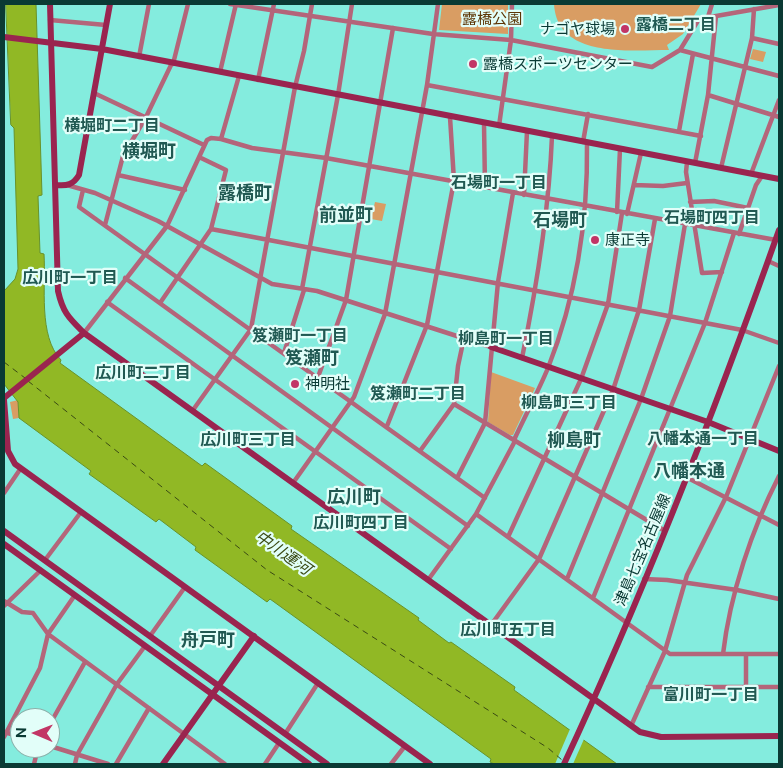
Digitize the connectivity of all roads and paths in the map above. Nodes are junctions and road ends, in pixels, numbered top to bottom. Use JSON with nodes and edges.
{"nodes":[{"id":1,"x":50,"y":4,"type":"edge"},
{"id":2,"x":110,"y":4,"type":"edge"},
{"id":3,"x":149,"y":4,"type":"edge"},
{"id":4,"x":188,"y":4,"type":"edge"},
{"id":5,"x":230,"y":4,"type":"edge"},
{"id":6,"x":236,"y":4,"type":"edge"},
{"id":7,"x":274,"y":4,"type":"edge"},
{"id":8,"x":312,"y":4,"type":"edge"},
{"id":9,"x":352,"y":4,"type":"edge"},
{"id":10,"x":438,"y":4,"type":"edge"},
{"id":11,"x":512,"y":4,"type":"edge"},
{"id":12,"x":712,"y":4,"type":"edge"},
{"id":13,"x":769,"y":5,"type":"edge"},
{"id":14,"x":779,"y":5,"type":"edge"},
{"id":15,"x":754,"y":9,"type":"junction"},
{"id":16,"x":273,"y":11,"type":"junction"},
{"id":17,"x":310,"y":16,"type":"junction"},
{"id":18,"x":716,"y":16,"type":"junction"},
{"id":19,"x":708,"y":17,"type":"junction"},
{"id":20,"x":50,"y":20,"type":"junction"},
{"id":21,"x":350,"y":22,"type":"junction"},
{"id":22,"x":106,"y":25,"type":"junction"},
{"id":23,"x":393,"y":28,"type":"junction"},
{"id":24,"x":433,"y":34,"type":"junction"},
{"id":25,"x":4,"y":37,"type":"edge"},
{"id":26,"x":752,"y":38,"type":"junction"},
{"id":27,"x":511,"y":40,"type":"junction"},
{"id":28,"x":51,"y":43,"type":"junction"},
{"id":29,"x":779,"y":44,"type":"edge"},
{"id":30,"x":102,"y":49,"type":"junction"},
{"id":31,"x":680,"y":50,"type":"junction"},
{"id":32,"x":694,"y":54,"type":"junction"},
{"id":33,"x":139,"y":56,"type":"junction"},
{"id":34,"x":712,"y":60,"type":"junction"},
{"id":35,"x":172,"y":63,"type":"junction"},
{"id":36,"x":745,"y":69,"type":"junction"},
{"id":37,"x":220,"y":72,"type":"junction"},
{"id":38,"x":239,"y":76,"type":"junction"},
{"id":39,"x":779,"y":76,"type":"edge"},
{"id":40,"x":258,"y":80,"type":"junction"},
{"id":41,"x":427,"y":85,"type":"junction"},
{"id":42,"x":295,"y":87,"type":"junction"},
{"id":43,"x":94,"y":93,"type":"junction"},
{"id":44,"x":338,"y":95,"type":"junction"},
{"id":45,"x":708,"y":95,"type":"junction"},
{"id":46,"x":504,"y":98,"type":"junction"},
{"id":47,"x":779,"y":100,"type":"edge"},
{"id":48,"x":381,"y":104,"type":"junction"},
{"id":49,"x":737,"y":104,"type":"junction"},
{"id":50,"x":422,"y":111,"type":"junction"},
{"id":51,"x":588,"y":114,"type":"junction"},
{"id":52,"x":450,"y":116,"type":"junction"},
{"id":53,"x":777,"y":116,"type":"edge"},
{"id":54,"x":146,"y":117,"type":"junction"},
{"id":55,"x":484,"y":123,"type":"junction"},
{"id":56,"x":499,"y":126,"type":"junction"},
{"id":57,"x":527,"y":131,"type":"junction"},
{"id":58,"x":679,"y":131,"type":"junction"},
{"id":59,"x":552,"y":136,"type":"junction"},
{"id":60,"x":701,"y":136,"type":"junction"},
{"id":61,"x":221,"y":139,"type":"junction"},
{"id":62,"x":585,"y":142,"type":"junction"},
{"id":63,"x":204,"y":145,"type":"junction"},
{"id":64,"x":620,"y":149,"type":"junction"},
{"id":65,"x":284,"y":151,"type":"junction"},
{"id":66,"x":641,"y":153,"type":"junction"},
{"id":67,"x":198,"y":157,"type":"junction"},
{"id":68,"x":326,"y":158,"type":"junction"},
{"id":69,"x":687,"y":162,"type":"junction"},
{"id":70,"x":695,"y":163,"type":"junction"},
{"id":71,"x":370,"y":166,"type":"junction"},
{"id":72,"x":721,"y":168,"type":"junction"},
{"id":73,"x":411,"y":173,"type":"junction"},
{"id":74,"x":751,"y":174,"type":"junction"},
{"id":75,"x":118,"y":175,"type":"junction"},
{"id":76,"x":762,"y":176,"type":"junction"},
{"id":77,"x":779,"y":179,"type":"edge"},
{"id":78,"x":454,"y":181,"type":"junction"},
{"id":79,"x":687,"y":182,"type":"junction"},
{"id":80,"x":56,"y":185,"type":"junction"},
{"id":81,"x":634,"y":185,"type":"junction"},
{"id":82,"x":67,"y":186,"type":"junction"},
{"id":83,"x":485,"y":188,"type":"junction"},
{"id":84,"x":83,"y":190,"type":"junction"},
{"id":85,"x":185,"y":190,"type":"junction"},
{"id":86,"x":513,"y":193,"type":"junction"},
{"id":87,"x":524,"y":195,"type":"junction"},
{"id":88,"x":548,"y":200,"type":"junction"},
{"id":89,"x":112,"y":201,"type":"junction"},
{"id":90,"x":690,"y":202,"type":"junction"},
{"id":91,"x":585,"y":207,"type":"junction"},
{"id":92,"x":748,"y":208,"type":"junction"},
{"id":93,"x":622,"y":213,"type":"junction"},
{"id":94,"x":655,"y":219,"type":"junction"},
{"id":95,"x":105,"y":224,"type":"junction"},
{"id":96,"x":685,"y":224,"type":"junction"},
{"id":97,"x":167,"y":226,"type":"junction"},
{"id":98,"x":694,"y":226,"type":"junction"},
{"id":99,"x":211,"y":229,"type":"junction"},
{"id":100,"x":779,"y":230,"type":"edge"},
{"id":101,"x":737,"y":233,"type":"junction"},
{"id":102,"x":268,"y":239,"type":"junction"},
{"id":103,"x":776,"y":240,"type":"junction"},
{"id":104,"x":201,"y":246,"type":"junction"},
{"id":105,"x":310,"y":247,"type":"junction"},
{"id":106,"x":145,"y":253,"type":"junction"},
{"id":107,"x":354,"y":255,"type":"junction"},
{"id":108,"x":768,"y":261,"type":"junction"},
{"id":109,"x":394,"y":263,"type":"junction"},
{"id":110,"x":779,"y":266,"type":"edge"},
{"id":111,"x":437,"y":270,"type":"junction"},
{"id":112,"x":722,"y":272,"type":"junction"},
{"id":113,"x":178,"y":277,"type":"junction"},
{"id":114,"x":125,"y":278,"type":"junction"},
{"id":115,"x":261,"y":279,"type":"junction"},
{"id":116,"x":498,"y":282,"type":"junction"},
{"id":117,"x":303,"y":290,"type":"junction"},
{"id":118,"x":536,"y":290,"type":"junction"},
{"id":119,"x":572,"y":297,"type":"junction"},
{"id":120,"x":346,"y":300,"type":"junction"},
{"id":121,"x":107,"y":302,"type":"junction"},
{"id":122,"x":160,"y":303,"type":"junction"},
{"id":123,"x":608,"y":304,"type":"junction"},
{"id":124,"x":639,"y":310,"type":"junction"},
{"id":125,"x":386,"y":314,"type":"junction"},
{"id":126,"x":670,"y":316,"type":"junction"},
{"id":127,"x":705,"y":323,"type":"junction"},
{"id":128,"x":427,"y":325,"type":"junction"},
{"id":129,"x":251,"y":329,"type":"junction"},
{"id":130,"x":742,"y":330,"type":"junction"},
{"id":131,"x":84,"y":333,"type":"junction"},
{"id":132,"x":464,"y":338,"type":"junction"},
{"id":133,"x":779,"y":343,"type":"edge"},
{"id":134,"x":491,"y":347,"type":"junction"},
{"id":135,"x":284,"y":353,"type":"junction"},
{"id":136,"x":232,"y":355,"type":"junction"},
{"id":137,"x":522,"y":358,"type":"junction"},
{"id":138,"x":779,"y":366,"type":"edge"},
{"id":139,"x":548,"y":368,"type":"junction"},
{"id":140,"x":318,"y":377,"type":"junction"},
{"id":141,"x":216,"y":379,"type":"junction"},
{"id":142,"x":581,"y":379,"type":"junction"},
{"id":143,"x":613,"y":390,"type":"junction"},
{"id":144,"x":4,"y":399,"type":"edge"},
{"id":145,"x":641,"y":399,"type":"junction"},
{"id":146,"x":352,"y":401,"type":"junction"},
{"id":147,"x":454,"y":404,"type":"junction"},
{"id":148,"x":670,"y":409,"type":"junction"},
{"id":149,"x":193,"y":410,"type":"junction"},
{"id":150,"x":708,"y":422,"type":"junction"},
{"id":151,"x":485,"y":424,"type":"junction"},
{"id":152,"x":387,"y":426,"type":"junction"},
{"id":153,"x":333,"y":428,"type":"junction"},
{"id":154,"x":749,"y":439,"type":"junction"},
{"id":155,"x":514,"y":441,"type":"junction"},
{"id":156,"x":420,"y":451,"type":"junction"},
{"id":157,"x":779,"y":451,"type":"edge"},
{"id":158,"x":316,"y":452,"type":"junction"},
{"id":159,"x":546,"y":460,"type":"junction"},
{"id":160,"x":21,"y":468,"type":"junction"},
{"id":161,"x":779,"y":476,"type":"edge"},
{"id":162,"x":574,"y":477,"type":"junction"},
{"id":163,"x":686,"y":477,"type":"junction"},
{"id":164,"x":457,"y":478,"type":"junction"},
{"id":165,"x":293,"y":483,"type":"junction"},
{"id":166,"x":4,"y":493,"type":"edge"},
{"id":167,"x":602,"y":494,"type":"junction"},
{"id":168,"x":726,"y":497,"type":"junction"},
{"id":169,"x":485,"y":498,"type":"junction"},
{"id":170,"x":629,"y":511,"type":"junction"},
{"id":171,"x":81,"y":512,"type":"junction"},
{"id":172,"x":476,"y":514,"type":"junction"},
{"id":173,"x":759,"y":515,"type":"junction"},
{"id":174,"x":779,"y":525,"type":"edge"},
{"id":175,"x":468,"y":526,"type":"junction"},
{"id":176,"x":4,"y":531,"type":"edge"},
{"id":177,"x":665,"y":531,"type":"junction"},
{"id":178,"x":508,"y":538,"type":"junction"},
{"id":179,"x":4,"y":544,"type":"edge"},
{"id":180,"x":451,"y":549,"type":"junction"},
{"id":181,"x":539,"y":559,"type":"junction"},
{"id":182,"x":45,"y":560,"type":"junction"},
{"id":183,"x":40,"y":570,"type":"junction"},
{"id":184,"x":567,"y":579,"type":"junction"},
{"id":185,"x":644,"y":579,"type":"junction"},
{"id":186,"x":428,"y":580,"type":"junction"},
{"id":187,"x":684,"y":583,"type":"junction"},
{"id":188,"x":185,"y":587,"type":"junction"},
{"id":189,"x":737,"y":590,"type":"junction"},
{"id":190,"x":75,"y":595,"type":"junction"},
{"id":191,"x":593,"y":598,"type":"junction"},
{"id":192,"x":779,"y":599,"type":"edge"},
{"id":193,"x":5,"y":603,"type":"edge"},
{"id":194,"x":626,"y":623,"type":"junction"},
{"id":195,"x":491,"y":626,"type":"junction"},
{"id":196,"x":48,"y":634,"type":"junction"},
{"id":197,"x":150,"y":636,"type":"junction"},
{"id":198,"x":254,"y":636,"type":"junction"},
{"id":199,"x":145,"y":646,"type":"junction"},
{"id":200,"x":665,"y":650,"type":"junction"},
{"id":201,"x":723,"y":654,"type":"junction"},
{"id":202,"x":746,"y":654,"type":"junction"},
{"id":203,"x":779,"y":654,"type":"edge"},
{"id":204,"x":86,"y":662,"type":"junction"},
{"id":205,"x":318,"y":683,"type":"junction"},
{"id":206,"x":117,"y":684,"type":"junction"},
{"id":207,"x":219,"y":686,"type":"junction"},
{"id":208,"x":648,"y":687,"type":"junction"},
{"id":209,"x":746,"y":687,"type":"junction"},
{"id":210,"x":779,"y":687,"type":"edge"},
{"id":211,"x":213,"y":694,"type":"junction"},
{"id":212,"x":594,"y":699,"type":"junction"},
{"id":213,"x":59,"y":708,"type":"edge"},
{"id":214,"x":149,"y":708,"type":"junction"},
{"id":215,"x":631,"y":726,"type":"junction"},
{"id":216,"x":5,"y":734,"type":"edge"},
{"id":217,"x":185,"y":734,"type":"junction"},
{"id":218,"x":285,"y":734,"type":"junction"},
{"id":219,"x":779,"y":736,"type":"edge"},
{"id":220,"x":279,"y":743,"type":"junction"},
{"id":221,"x":405,"y":746,"type":"junction"},
{"id":222,"x":60,"y":749,"type":"edge"},
{"id":223,"x":77,"y":755,"type":"junction"},
{"id":224,"x":218,"y":762,"type":"edge"},
{"id":225,"x":76,"y":764,"type":"edge"},
{"id":226,"x":108,"y":764,"type":"edge"},
{"id":227,"x":116,"y":764,"type":"edge"},
{"id":228,"x":163,"y":764,"type":"edge"},
{"id":229,"x":225,"y":764,"type":"edge"},
{"id":230,"x":265,"y":764,"type":"edge"},
{"id":231,"x":309,"y":764,"type":"edge"},
{"id":232,"x":327,"y":764,"type":"edge"},
{"id":233,"x":391,"y":764,"type":"edge"},
{"id":234,"x":430,"y":764,"type":"edge"},
{"id":235,"x":564,"y":764,"type":"edge"}],
"edges":[{"from":1,"to":20,"type":"street"},
{"from":2,"to":22,"type":"street"},
{"from":3,"to":33,"type":"street"},
{"from":4,"to":35,"type":"street"},
{"from":5,"to":6,"type":"street"},
{"from":6,"to":16,"type":"street"},
{"from":6,"to":37,"type":"street"},
{"from":7,"to":16,"type":"street"},
{"from":8,"to":17,"type":"street"},
{"from":9,"to":21,"type":"street"},
{"from":10,"to":24,"type":"street"},
{"from":11,"to":27,"type":"street"},
{"from":12,"to":19,"type":"street"},
{"from":13,"to":14,"type":"street"},
{"from":13,"to":15,"type":"street"},
{"from":15,"to":18,"type":"street"},
{"from":15,"to":26,"type":"street"},
{"from":16,"to":17,"type":"street"},
{"from":16,"to":40,"type":"street"},
{"from":17,"to":21,"type":"street"},
{"from":17,"to":42,"type":"street"},
{"from":18,"to":19,"type":"street"},
{"from":18,"to":34,"type":"street"},
{"from":19,"to":31,"type":"street"},
{"from":20,"to":22,"type":"street"},
{"from":20,"to":28,"type":"street"},
{"from":21,"to":23,"type":"street"},
{"from":21,"to":44,"type":"street"},
{"from":22,"to":30,"type":"street"},
{"from":23,"to":24,"type":"street"},
{"from":23,"to":48,"type":"street"},
{"from":24,"to":27,"type":"street"},
{"from":24,"to":41,"type":"street"},
{"from":25,"to":28,"type":"street"},
{"from":26,"to":29,"type":"street"},
{"from":26,"to":36,"type":"street"},
{"from":27,"to":31,"type":"street"},
{"from":27,"to":46,"type":"street"},
{"from":28,"to":30,"type":"street"},
{"from":28,"to":80,"type":"street"},
{"from":30,"to":33,"type":"street"},
{"from":30,"to":43,"type":"street"},
{"from":31,"to":32,"type":"street"},
{"from":32,"to":34,"type":"street"},
{"from":32,"to":58,"type":"street"},
{"from":33,"to":35,"type":"street"},
{"from":34,"to":36,"type":"street"},
{"from":34,"to":45,"type":"street"},
{"from":35,"to":37,"type":"street"},
{"from":35,"to":54,"type":"street"},
{"from":36,"to":39,"type":"street"},
{"from":36,"to":49,"type":"street"},
{"from":37,"to":38,"type":"street"},
{"from":38,"to":40,"type":"street"},
{"from":38,"to":61,"type":"street"},
{"from":40,"to":42,"type":"street"},
{"from":41,"to":46,"type":"street"},
{"from":41,"to":50,"type":"street"},
{"from":42,"to":44,"type":"street"},
{"from":42,"to":65,"type":"street"},
{"from":43,"to":54,"type":"street"},
{"from":43,"to":82,"type":"street"},
{"from":44,"to":48,"type":"street"},
{"from":44,"to":68,"type":"street"},
{"from":45,"to":49,"type":"street"},
{"from":45,"to":60,"type":"street"},
{"from":46,"to":51,"type":"street"},
{"from":46,"to":56,"type":"street"},
{"from":47,"to":53,"type":"street"},
{"from":48,"to":50,"type":"street"},
{"from":48,"to":71,"type":"street"},
{"from":49,"to":53,"type":"street"},
{"from":49,"to":72,"type":"street"},
{"from":50,"to":52,"type":"street"},
{"from":50,"to":73,"type":"street"},
{"from":51,"to":58,"type":"street"},
{"from":51,"to":62,"type":"street"},
{"from":52,"to":55,"type":"street"},
{"from":52,"to":78,"type":"street"},
{"from":53,"to":74,"type":"street"},
{"from":54,"to":63,"type":"street"},
{"from":54,"to":75,"type":"street"},
{"from":55,"to":56,"type":"street"},
{"from":55,"to":83,"type":"street"},
{"from":56,"to":57,"type":"street"},
{"from":57,"to":59,"type":"street"},
{"from":57,"to":87,"type":"street"},
{"from":58,"to":60,"type":"street"},
{"from":59,"to":62,"type":"street"},
{"from":59,"to":88,"type":"street"},
{"from":60,"to":70,"type":"street"},
{"from":61,"to":63,"type":"street"},
{"from":61,"to":65,"type":"street"},
{"from":62,"to":64,"type":"street"},
{"from":62,"to":91,"type":"street"},
{"from":63,"to":67,"type":"street"},
{"from":64,"to":66,"type":"street"},
{"from":64,"to":93,"type":"street"},
{"from":65,"to":68,"type":"street"},
{"from":65,"to":102,"type":"street"},
{"from":66,"to":69,"type":"street"},
{"from":66,"to":81,"type":"street"},
{"from":67,"to":85,"type":"street"},
{"from":67,"to":99,"type":"street"},
{"from":68,"to":71,"type":"street"},
{"from":68,"to":105,"type":"street"},
{"from":69,"to":70,"type":"street"},
{"from":69,"to":79,"type":"street"},
{"from":70,"to":72,"type":"street"},
{"from":71,"to":73,"type":"street"},
{"from":71,"to":107,"type":"street"},
{"from":72,"to":74,"type":"street"},
{"from":73,"to":78,"type":"street"},
{"from":73,"to":109,"type":"street"},
{"from":74,"to":76,"type":"street"},
{"from":75,"to":85,"type":"street"},
{"from":75,"to":89,"type":"street"},
{"from":76,"to":77,"type":"street"},
{"from":76,"to":92,"type":"street"},
{"from":78,"to":83,"type":"street"},
{"from":78,"to":111,"type":"street"},
{"from":79,"to":81,"type":"street"},
{"from":79,"to":90,"type":"street"},
{"from":80,"to":82,"type":"street"},
{"from":80,"to":131,"type":"street"},
{"from":81,"to":93,"type":"street"},
{"from":82,"to":84,"type":"street"},
{"from":83,"to":86,"type":"street"},
{"from":84,"to":89,"type":"street"},
{"from":84,"to":95,"type":"street"},
{"from":85,"to":97,"type":"street"},
{"from":86,"to":87,"type":"street"},
{"from":86,"to":116,"type":"street"},
{"from":87,"to":88,"type":"street"},
{"from":88,"to":91,"type":"street"},
{"from":88,"to":118,"type":"street"},
{"from":89,"to":95,"type":"street"},
{"from":89,"to":97,"type":"street"},
{"from":90,"to":92,"type":"street"},
{"from":90,"to":98,"type":"street"},
{"from":91,"to":93,"type":"street"},
{"from":91,"to":119,"type":"street"},
{"from":92,"to":101,"type":"street"},
{"from":93,"to":94,"type":"street"},
{"from":93,"to":123,"type":"street"},
{"from":94,"to":96,"type":"street"},
{"from":94,"to":124,"type":"street"},
{"from":95,"to":106,"type":"street"},
{"from":96,"to":98,"type":"street"},
{"from":96,"to":126,"type":"street"},
{"from":97,"to":104,"type":"street"},
{"from":97,"to":106,"type":"street"},
{"from":98,"to":101,"type":"street"},
{"from":98,"to":112,"type":"street"},
{"from":99,"to":102,"type":"street"},
{"from":99,"to":104,"type":"street"},
{"from":100,"to":103,"type":"street","name":"津島七宝名古屋線"},
{"from":101,"to":103,"type":"street"},
{"from":101,"to":112,"type":"street"},
{"from":102,"to":105,"type":"street"},
{"from":102,"to":115,"type":"street"},
{"from":103,"to":108,"type":"street","name":"津島七宝名古屋線"},
{"from":104,"to":113,"type":"street"},
{"from":104,"to":115,"type":"street"},
{"from":105,"to":107,"type":"street"},
{"from":105,"to":117,"type":"street"},
{"from":106,"to":113,"type":"street"},
{"from":106,"to":114,"type":"street"},
{"from":107,"to":109,"type":"street"},
{"from":107,"to":120,"type":"street"},
{"from":108,"to":110,"type":"street"},
{"from":108,"to":130,"type":"street","name":"津島七宝名古屋線"},
{"from":109,"to":111,"type":"street"},
{"from":109,"to":125,"type":"street"},
{"from":111,"to":116,"type":"street"},
{"from":111,"to":128,"type":"street"},
{"from":112,"to":127,"type":"street"},
{"from":113,"to":122,"type":"street"},
{"from":113,"to":129,"type":"street"},
{"from":114,"to":121,"type":"street"},
{"from":114,"to":122,"type":"street"},
{"from":115,"to":117,"type":"street"},
{"from":115,"to":129,"type":"street"},
{"from":116,"to":118,"type":"street"},
{"from":116,"to":134,"type":"street"},
{"from":117,"to":120,"type":"street"},
{"from":117,"to":135,"type":"street"},
{"from":118,"to":119,"type":"street"},
{"from":118,"to":137,"type":"street"},
{"from":119,"to":123,"type":"street"},
{"from":119,"to":139,"type":"street"},
{"from":120,"to":125,"type":"street"},
{"from":120,"to":140,"type":"street"},
{"from":121,"to":131,"type":"street"},
{"from":121,"to":141,"type":"street"},
{"from":122,"to":136,"type":"street"},
{"from":123,"to":124,"type":"street"},
{"from":123,"to":142,"type":"street"},
{"from":124,"to":126,"type":"street"},
{"from":124,"to":143,"type":"street"},
{"from":125,"to":128,"type":"street"},
{"from":125,"to":146,"type":"street"},
{"from":126,"to":127,"type":"street"},
{"from":126,"to":145,"type":"street"},
{"from":127,"to":130,"type":"street"},
{"from":127,"to":148,"type":"street"},
{"from":128,"to":132,"type":"street"},
{"from":128,"to":152,"type":"street"},
{"from":129,"to":135,"type":"street"},
{"from":129,"to":136,"type":"street"},
{"from":130,"to":133,"type":"street"},
{"from":130,"to":150,"type":"street","name":"津島七宝名古屋線"},
{"from":131,"to":144,"type":"street"},
{"from":131,"to":149,"type":"street"},
{"from":132,"to":134,"type":"street"},
{"from":132,"to":147,"type":"street"},
{"from":134,"to":137,"type":"street"},
{"from":134,"to":151,"type":"street"},
{"from":135,"to":140,"type":"street"},
{"from":136,"to":141,"type":"street"},
{"from":136,"to":153,"type":"street"},
{"from":137,"to":139,"type":"street"},
{"from":138,"to":154,"type":"street"},
{"from":139,"to":142,"type":"street"},
{"from":139,"to":155,"type":"street"},
{"from":140,"to":146,"type":"street"},
{"from":141,"to":149,"type":"street"},
{"from":141,"to":158,"type":"street"},
{"from":142,"to":143,"type":"street"},
{"from":142,"to":159,"type":"street"},
{"from":143,"to":145,"type":"street"},
{"from":143,"to":162,"type":"street"},
{"from":144,"to":160,"type":"street"},
{"from":145,"to":148,"type":"street"},
{"from":145,"to":167,"type":"street"},
{"from":146,"to":152,"type":"street"},
{"from":146,"to":153,"type":"street"},
{"from":147,"to":151,"type":"street"},
{"from":147,"to":156,"type":"street"},
{"from":148,"to":150,"type":"street"},
{"from":148,"to":170,"type":"street"},
{"from":149,"to":165,"type":"street"},
{"from":150,"to":154,"type":"street"},
{"from":150,"to":163,"type":"street","name":"津島七宝名古屋線"},
{"from":151,"to":155,"type":"street"},
{"from":151,"to":164,"type":"street"},
{"from":152,"to":156,"type":"street"},
{"from":153,"to":158,"type":"street"},
{"from":153,"to":175,"type":"street"},
{"from":154,"to":157,"type":"street"},
{"from":154,"to":168,"type":"street"},
{"from":155,"to":159,"type":"street"},
{"from":155,"to":169,"type":"street"},
{"from":156,"to":164,"type":"street"},
{"from":158,"to":165,"type":"street"},
{"from":158,"to":180,"type":"street"},
{"from":159,"to":162,"type":"street"},
{"from":159,"to":178,"type":"street"},
{"from":160,"to":166,"type":"street"},
{"from":160,"to":171,"type":"street"},
{"from":161,"to":173,"type":"street"},
{"from":162,"to":167,"type":"street"},
{"from":162,"to":181,"type":"street"},
{"from":163,"to":168,"type":"street"},
{"from":163,"to":177,"type":"street","name":"津島七宝名古屋線"},
{"from":164,"to":169,"type":"street"},
{"from":165,"to":186,"type":"street"},
{"from":167,"to":170,"type":"street"},
{"from":167,"to":184,"type":"street"},
{"from":168,"to":173,"type":"street"},
{"from":168,"to":187,"type":"street"},
{"from":169,"to":172,"type":"street"},
{"from":170,"to":177,"type":"street"},
{"from":170,"to":191,"type":"street"},
{"from":171,"to":182,"type":"street"},
{"from":171,"to":188,"type":"street"},
{"from":172,"to":175,"type":"street"},
{"from":172,"to":178,"type":"street"},
{"from":173,"to":174,"type":"street"},
{"from":173,"to":189,"type":"street"},
{"from":175,"to":180,"type":"street"},
{"from":176,"to":182,"type":"street"},
{"from":177,"to":185,"type":"street","name":"津島七宝名古屋線"},
{"from":178,"to":181,"type":"street"},
{"from":179,"to":183,"type":"street"},
{"from":180,"to":186,"type":"street"},
{"from":181,"to":184,"type":"street"},
{"from":181,"to":195,"type":"street"},
{"from":182,"to":197,"type":"street"},
{"from":183,"to":190,"type":"street"},
{"from":183,"to":193,"type":"street"},
{"from":184,"to":191,"type":"street"},
{"from":185,"to":187,"type":"street"},
{"from":185,"to":194,"type":"street","name":"津島七宝名古屋線"},
{"from":186,"to":195,"type":"street"},
{"from":187,"to":189,"type":"street"},
{"from":187,"to":200,"type":"street"},
{"from":188,"to":197,"type":"street"},
{"from":188,"to":198,"type":"street"},
{"from":189,"to":192,"type":"street"},
{"from":189,"to":201,"type":"street"},
{"from":190,"to":196,"type":"street"},
{"from":190,"to":199,"type":"street"},
{"from":191,"to":194,"type":"street"},
{"from":193,"to":196,"type":"street"},
{"from":194,"to":200,"type":"street"},
{"from":194,"to":212,"type":"street","name":"津島七宝名古屋線"},
{"from":195,"to":212,"type":"street"},
{"from":196,"to":204,"type":"street"},
{"from":196,"to":216,"type":"street"},
{"from":197,"to":207,"type":"street"},
{"from":198,"to":205,"type":"street"},
{"from":198,"to":207,"type":"street"},
{"from":199,"to":206,"type":"street"},
{"from":199,"to":211,"type":"street"},
{"from":200,"to":201,"type":"street"},
{"from":200,"to":208,"type":"street"},
{"from":201,"to":202,"type":"street"},
{"from":202,"to":203,"type":"street"},
{"from":202,"to":209,"type":"street"},
{"from":204,"to":206,"type":"street"},
{"from":204,"to":213,"type":"street"},
{"from":205,"to":218,"type":"street"},
{"from":205,"to":221,"type":"street"},
{"from":206,"to":214,"type":"street"},
{"from":206,"to":223,"type":"street"},
{"from":207,"to":211,"type":"street"},
{"from":207,"to":218,"type":"street"},
{"from":208,"to":209,"type":"street"},
{"from":208,"to":215,"type":"street"},
{"from":209,"to":210,"type":"street"},
{"from":211,"to":217,"type":"street"},
{"from":211,"to":220,"type":"street"},
{"from":212,"to":215,"type":"street"},
{"from":212,"to":235,"type":"street","name":"津島七宝名古屋線"},
{"from":214,"to":217,"type":"street"},
{"from":214,"to":227,"type":"street"},
{"from":215,"to":219,"type":"street"},
{"from":217,"to":224,"type":"street"},
{"from":217,"to":228,"type":"street"},
{"from":218,"to":232,"type":"street"},
{"from":220,"to":230,"type":"street"},
{"from":220,"to":231,"type":"street"},
{"from":221,"to":233,"type":"street"},
{"from":221,"to":234,"type":"street"},
{"from":222,"to":223,"type":"street"},
{"from":223,"to":225,"type":"street"},
{"from":223,"to":226,"type":"street"},
{"from":224,"to":229,"type":"street"}]}
